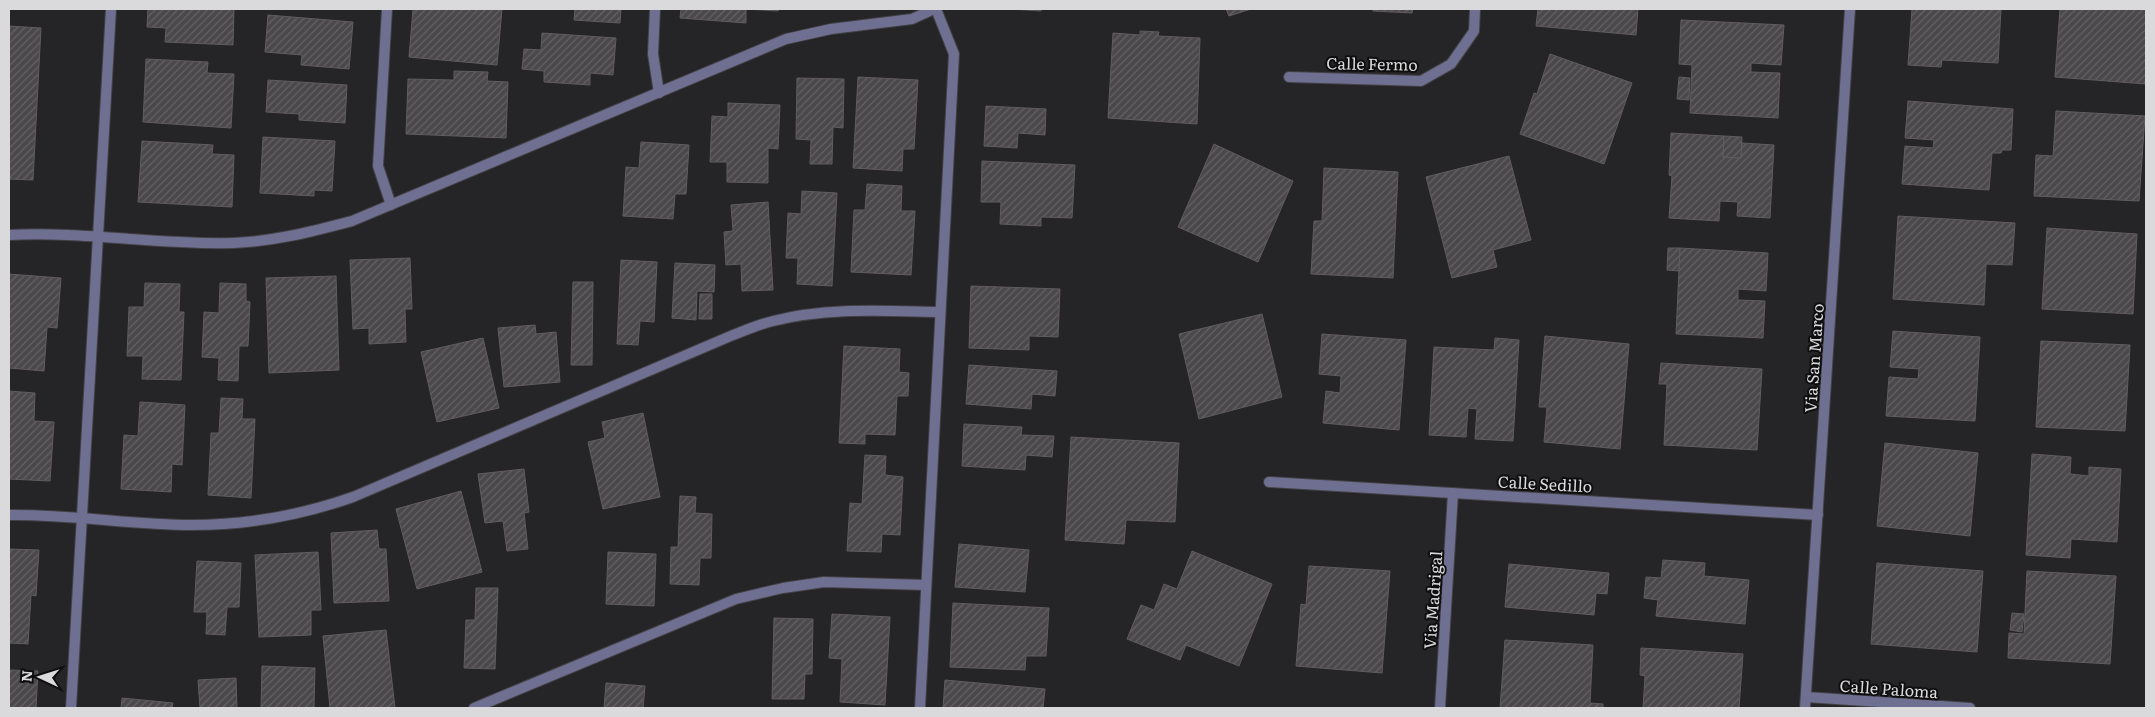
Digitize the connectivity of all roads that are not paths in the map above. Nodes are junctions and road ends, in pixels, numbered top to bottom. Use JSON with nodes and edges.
{"nodes":[{"id":1,"x":111,"y":9,"type":"edge"},
{"id":2,"x":387,"y":9,"type":"edge"},
{"id":3,"x":655,"y":9,"type":"edge"},
{"id":4,"x":935,"y":9,"type":"edge"},
{"id":5,"x":1475,"y":9,"type":"edge"},
{"id":6,"x":1850,"y":9,"type":"edge"},
{"id":7,"x":1290,"y":77,"type":"dead end"},
{"id":8,"x":659,"y":93,"type":"junction"},
{"id":9,"x":391,"y":205,"type":"junction"},
{"id":10,"x":9,"y":235,"type":"edge"},
{"id":11,"x":98,"y":236,"type":"junction"},
{"id":12,"x":940,"y":312,"type":"junction"},
{"id":13,"x":1269,"y":482,"type":"dead end"},
{"id":14,"x":1453,"y":493,"type":"junction"},
{"id":15,"x":9,"y":515,"type":"edge"},
{"id":16,"x":1818,"y":515,"type":"junction"},
{"id":17,"x":82,"y":519,"type":"junction"},
{"id":18,"x":926,"y":585,"type":"junction"},
{"id":19,"x":1806,"y":697,"type":"junction"},
{"id":20,"x":71,"y":708,"type":"edge"},
{"id":21,"x":474,"y":708,"type":"edge"},
{"id":22,"x":920,"y":708,"type":"edge"},
{"id":23,"x":1440,"y":708,"type":"edge"},
{"id":24,"x":1805,"y":708,"type":"edge"},
{"id":25,"x":1970,"y":708,"type":"edge"}],
"edges":[{"from":1,"to":11,"type":"street"},
{"from":2,"to":9,"type":"street"},
{"from":3,"to":8,"type":"street"},
{"from":4,"to":8,"type":"street"},
{"from":4,"to":12,"type":"street"},
{"from":5,"to":7,"type":"street","name":"Calle Fermo"},
{"from":6,"to":16,"type":"street","name":"Via San Marco"},
{"from":8,"to":9,"type":"street"},
{"from":9,"to":11,"type":"street"},
{"from":10,"to":11,"type":"street"},
{"from":11,"to":17,"type":"street"},
{"from":12,"to":17,"type":"street"},
{"from":12,"to":18,"type":"street"},
{"from":13,"to":14,"type":"street","name":"Calle Sedillo"},
{"from":14,"to":16,"type":"street","name":"Calle Sedillo"},
{"from":14,"to":23,"type":"street","name":"Via Madrigal"},
{"from":15,"to":17,"type":"street"},
{"from":16,"to":19,"type":"street","name":"Via San Marco"},
{"from":17,"to":20,"type":"street"},
{"from":18,"to":21,"type":"street"},
{"from":18,"to":22,"type":"street"},
{"from":19,"to":24,"type":"street","name":"Via San Marco"},
{"from":19,"to":25,"type":"street","name":"Calle Paloma"}]}
